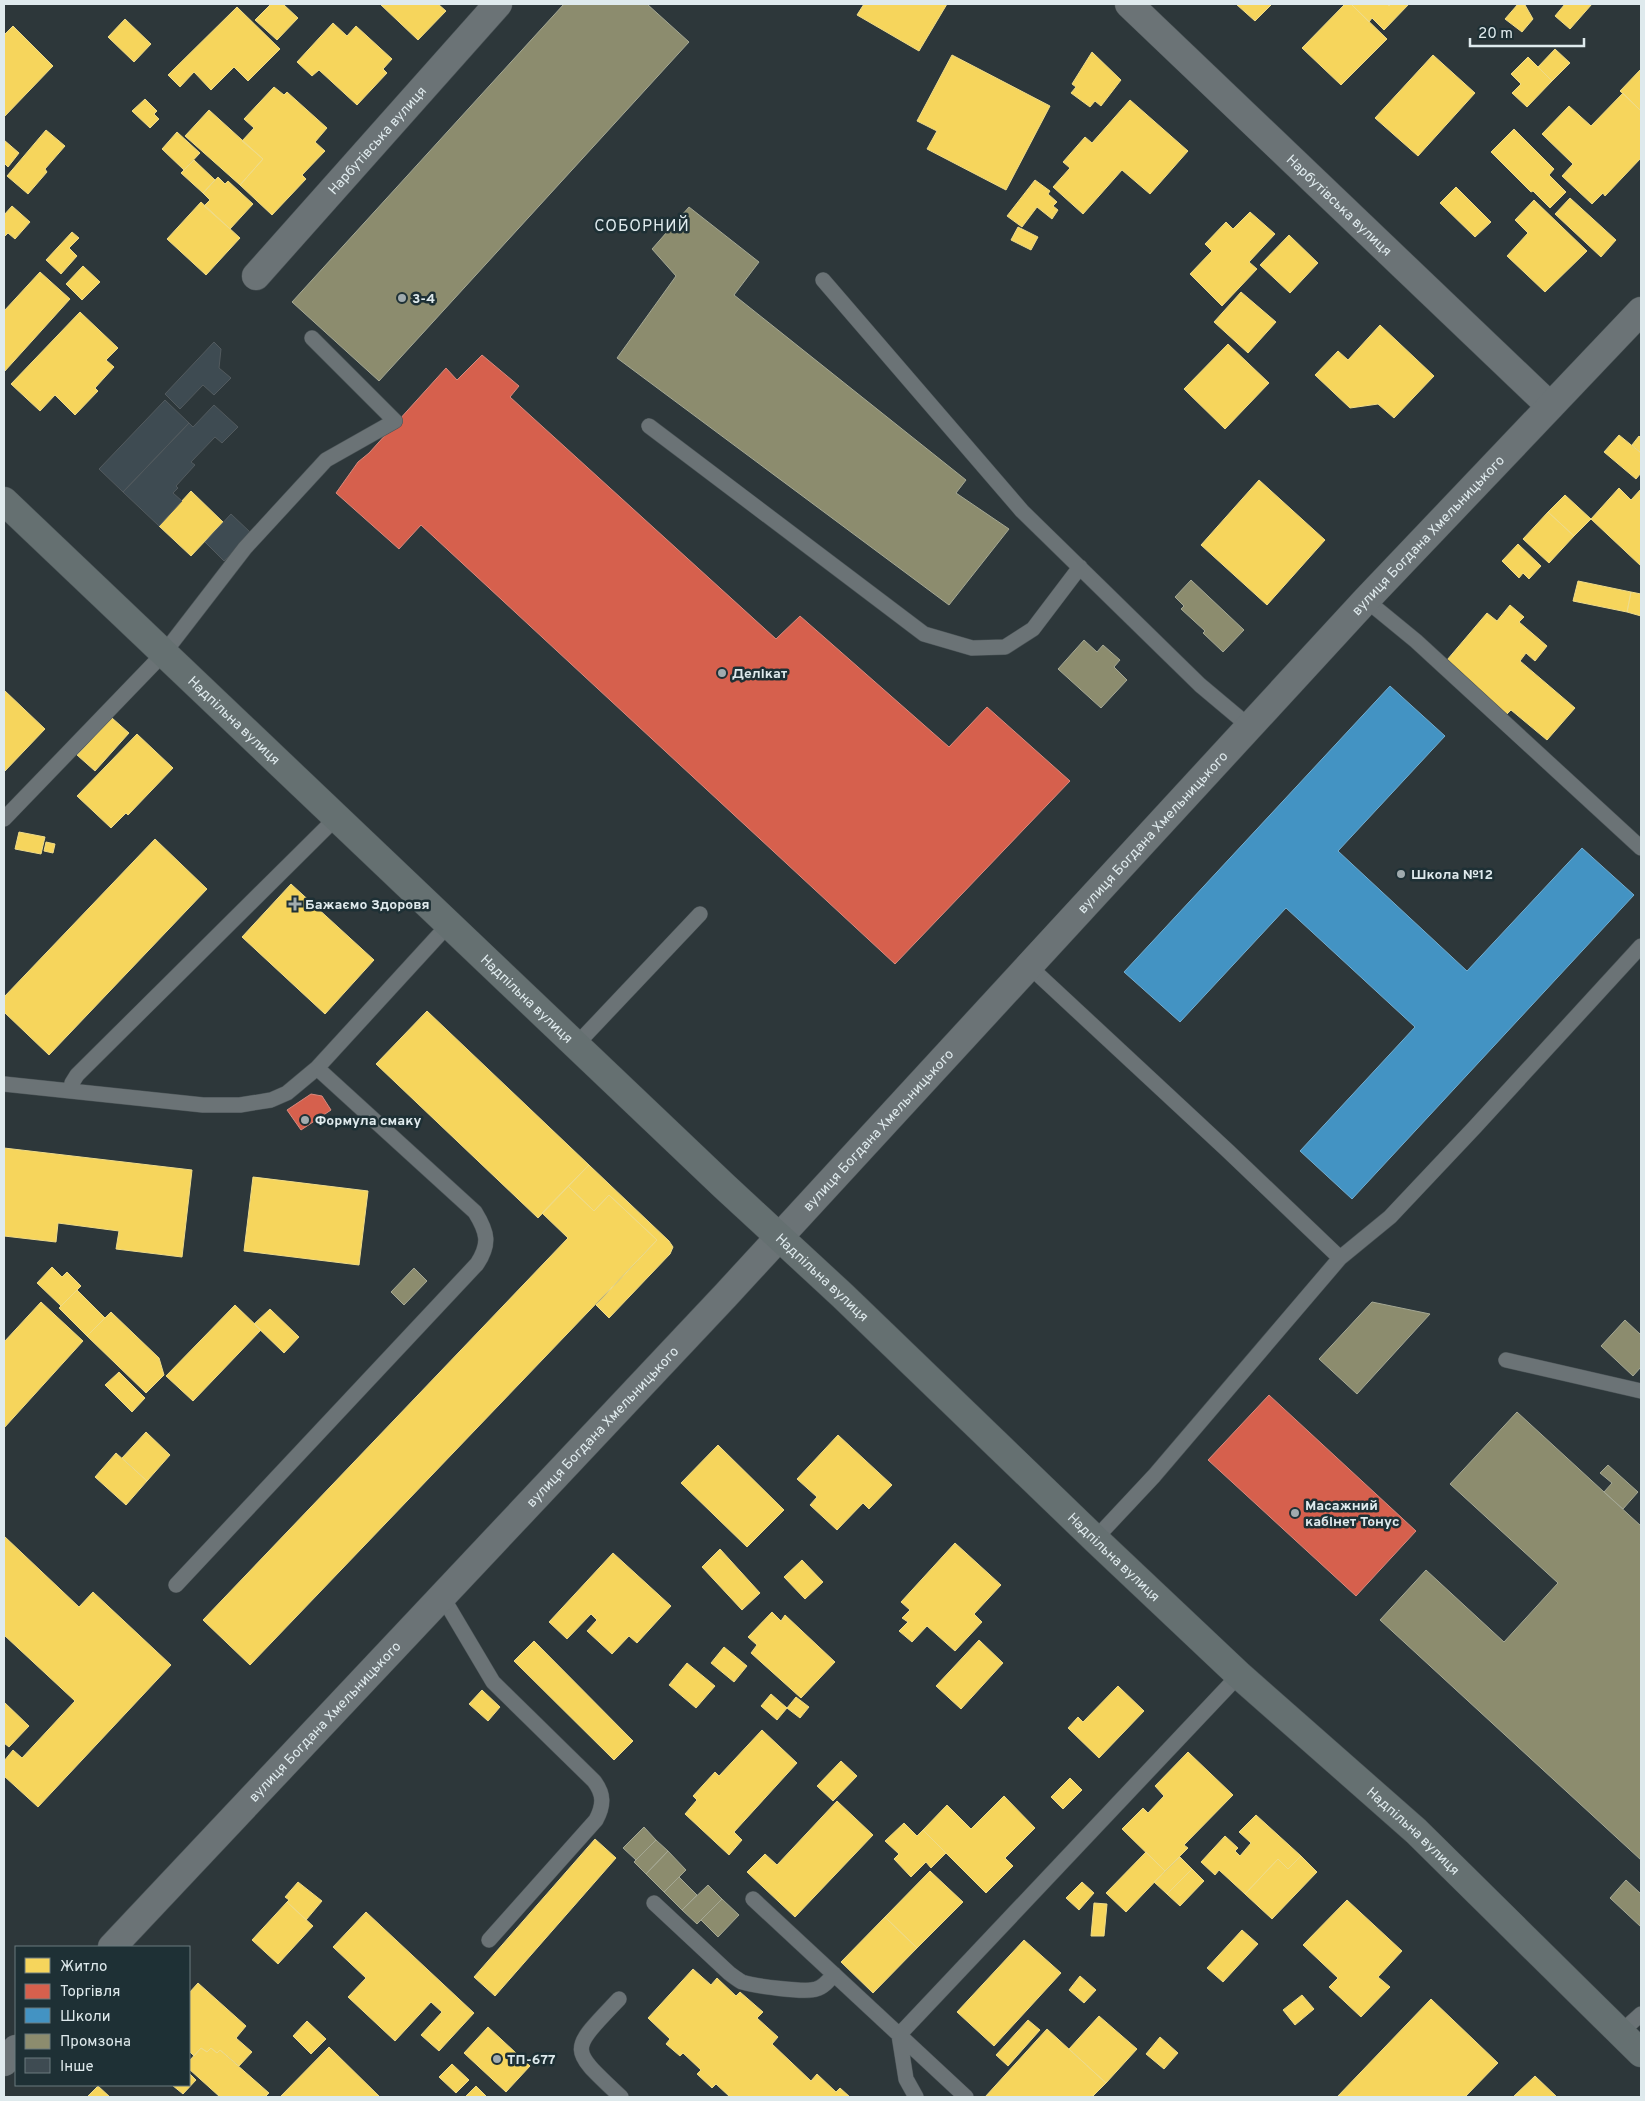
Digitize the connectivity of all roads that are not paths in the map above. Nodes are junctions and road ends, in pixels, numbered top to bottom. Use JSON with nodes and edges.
{"nodes":[{"id":1,"x":498,"y":4,"type":"edge"},
{"id":2,"x":1129,"y":4,"type":"edge"},
{"id":3,"x":256,"y":276,"type":"dead end"},
{"id":4,"x":823,"y":280,"type":"dead end"},
{"id":5,"x":1641,"y":311,"type":"edge"},
{"id":6,"x":312,"y":338,"type":"dead end"},
{"id":7,"x":1550,"y":406,"type":"junction"},
{"id":8,"x":649,"y":426,"type":"dead end"},
{"id":9,"x":4,"y":501,"type":"edge"},
{"id":10,"x":1080,"y":567,"type":"junction"},
{"id":11,"x":1366,"y":600,"type":"junction"},
{"id":12,"x":164,"y":653,"type":"junction"},
{"id":13,"x":1250,"y":727,"type":"junction"},
{"id":14,"x":337,"y":817,"type":"junction"},
{"id":15,"x":4,"y":819,"type":"edge"},
{"id":16,"x":1641,"y":848,"type":"edge"},
{"id":17,"x":700,"y":914,"type":"dead end"},
{"id":18,"x":449,"y":924,"type":"junction"},
{"id":19,"x":1641,"y":946,"type":"edge"},
{"id":20,"x":1029,"y":966,"type":"junction"},
{"id":21,"x":576,"y":1045,"type":"junction"},
{"id":22,"x":317,"y":1068,"type":"junction"},
{"id":23,"x":4,"y":1084,"type":"edge"},
{"id":24,"x":71,"y":1091,"type":"junction"},
{"id":25,"x":779,"y":1237,"type":"junction"},
{"id":26,"x":1340,"y":1258,"type":"junction"},
{"id":27,"x":1506,"y":1360,"type":"dead end"},
{"id":28,"x":1641,"y":1390,"type":"edge"},
{"id":29,"x":1095,"y":1539,"type":"junction"},
{"id":30,"x":176,"y":1585,"type":"dead end"},
{"id":31,"x":442,"y":1596,"type":"junction"},
{"id":32,"x":1240,"y":1675,"type":"junction"},
{"id":33,"x":753,"y":1899,"type":"dead end"},
{"id":34,"x":654,"y":1903,"type":"dead end"},
{"id":35,"x":489,"y":1940,"type":"dead end"},
{"id":36,"x":113,"y":1946,"type":"edge"},
{"id":37,"x":834,"y":1974,"type":"junction"},
{"id":38,"x":619,"y":1999,"type":"dead end"},
{"id":39,"x":1641,"y":2014,"type":"edge"},
{"id":40,"x":1620,"y":2033,"type":"junction"},
{"id":41,"x":899,"y":2035,"type":"junction"},
{"id":42,"x":15,"y":2050,"type":"edge"},
{"id":43,"x":1641,"y":2053,"type":"edge"},
{"id":44,"x":4,"y":2062,"type":"edge"},
{"id":45,"x":621,"y":2097,"type":"edge"},
{"id":46,"x":916,"y":2097,"type":"edge"},
{"id":47,"x":966,"y":2097,"type":"edge"}],
"edges":[{"from":1,"to":3,"type":"street","name":"Нарбутівська вулиця"},
{"from":2,"to":7,"type":"street","name":"Нарбутівська вулиця"},
{"from":4,"to":10,"type":"lane"},
{"from":5,"to":7,"type":"street","name":"вулиця Богдана Хмельницького"},
{"from":6,"to":12,"type":"lane"},
{"from":7,"to":11,"type":"street","name":"вулиця Богдана Хмельницького"},
{"from":8,"to":10,"type":"lane"},
{"from":9,"to":12,"type":"main road","name":"Надпільна вулиця"},
{"from":10,"to":13,"type":"lane"},
{"from":11,"to":13,"type":"street","name":"вулиця Богдана Хмельницького"},
{"from":11,"to":16,"type":"lane"},
{"from":12,"to":14,"type":"main road","name":"Надпільна вулиця"},
{"from":12,"to":15,"type":"lane"},
{"from":13,"to":20,"type":"street","name":"вулиця Богдана Хмельницького"},
{"from":14,"to":18,"type":"main road","name":"Надпільна вулиця"},
{"from":14,"to":24,"type":"lane"},
{"from":17,"to":21,"type":"lane"},
{"from":18,"to":21,"type":"main road","name":"Надпільна вулиця"},
{"from":18,"to":22,"type":"lane"},
{"from":19,"to":26,"type":"lane"},
{"from":20,"to":25,"type":"street","name":"вулиця Богдана Хмельницького"},
{"from":20,"to":26,"type":"lane"},
{"from":21,"to":25,"type":"main road","name":"Надпільна вулиця"},
{"from":22,"to":24,"type":"lane"},
{"from":22,"to":30,"type":"lane"},
{"from":23,"to":24,"type":"lane"},
{"from":25,"to":29,"type":"main road","name":"Надпільна вулиця"},
{"from":25,"to":31,"type":"street","name":"вулиця Богдана Хмельницького"},
{"from":26,"to":29,"type":"lane"},
{"from":27,"to":28,"type":"lane"},
{"from":29,"to":32,"type":"main road","name":"Надпільна вулиця"},
{"from":31,"to":35,"type":"lane"},
{"from":31,"to":36,"type":"street","name":"вулиця Богдана Хмельницького"},
{"from":32,"to":40,"type":"main road","name":"Надпільна вулиця"},
{"from":32,"to":41,"type":"lane"},
{"from":33,"to":37,"type":"lane"},
{"from":34,"to":37,"type":"lane"},
{"from":37,"to":41,"type":"lane"},
{"from":38,"to":45,"type":"lane"},
{"from":39,"to":40,"type":"lane"},
{"from":40,"to":43,"type":"main road","name":"Надпільна вулиця"},
{"from":41,"to":46,"type":"lane"},
{"from":41,"to":47,"type":"lane"},
{"from":42,"to":44,"type":"street"}]}
